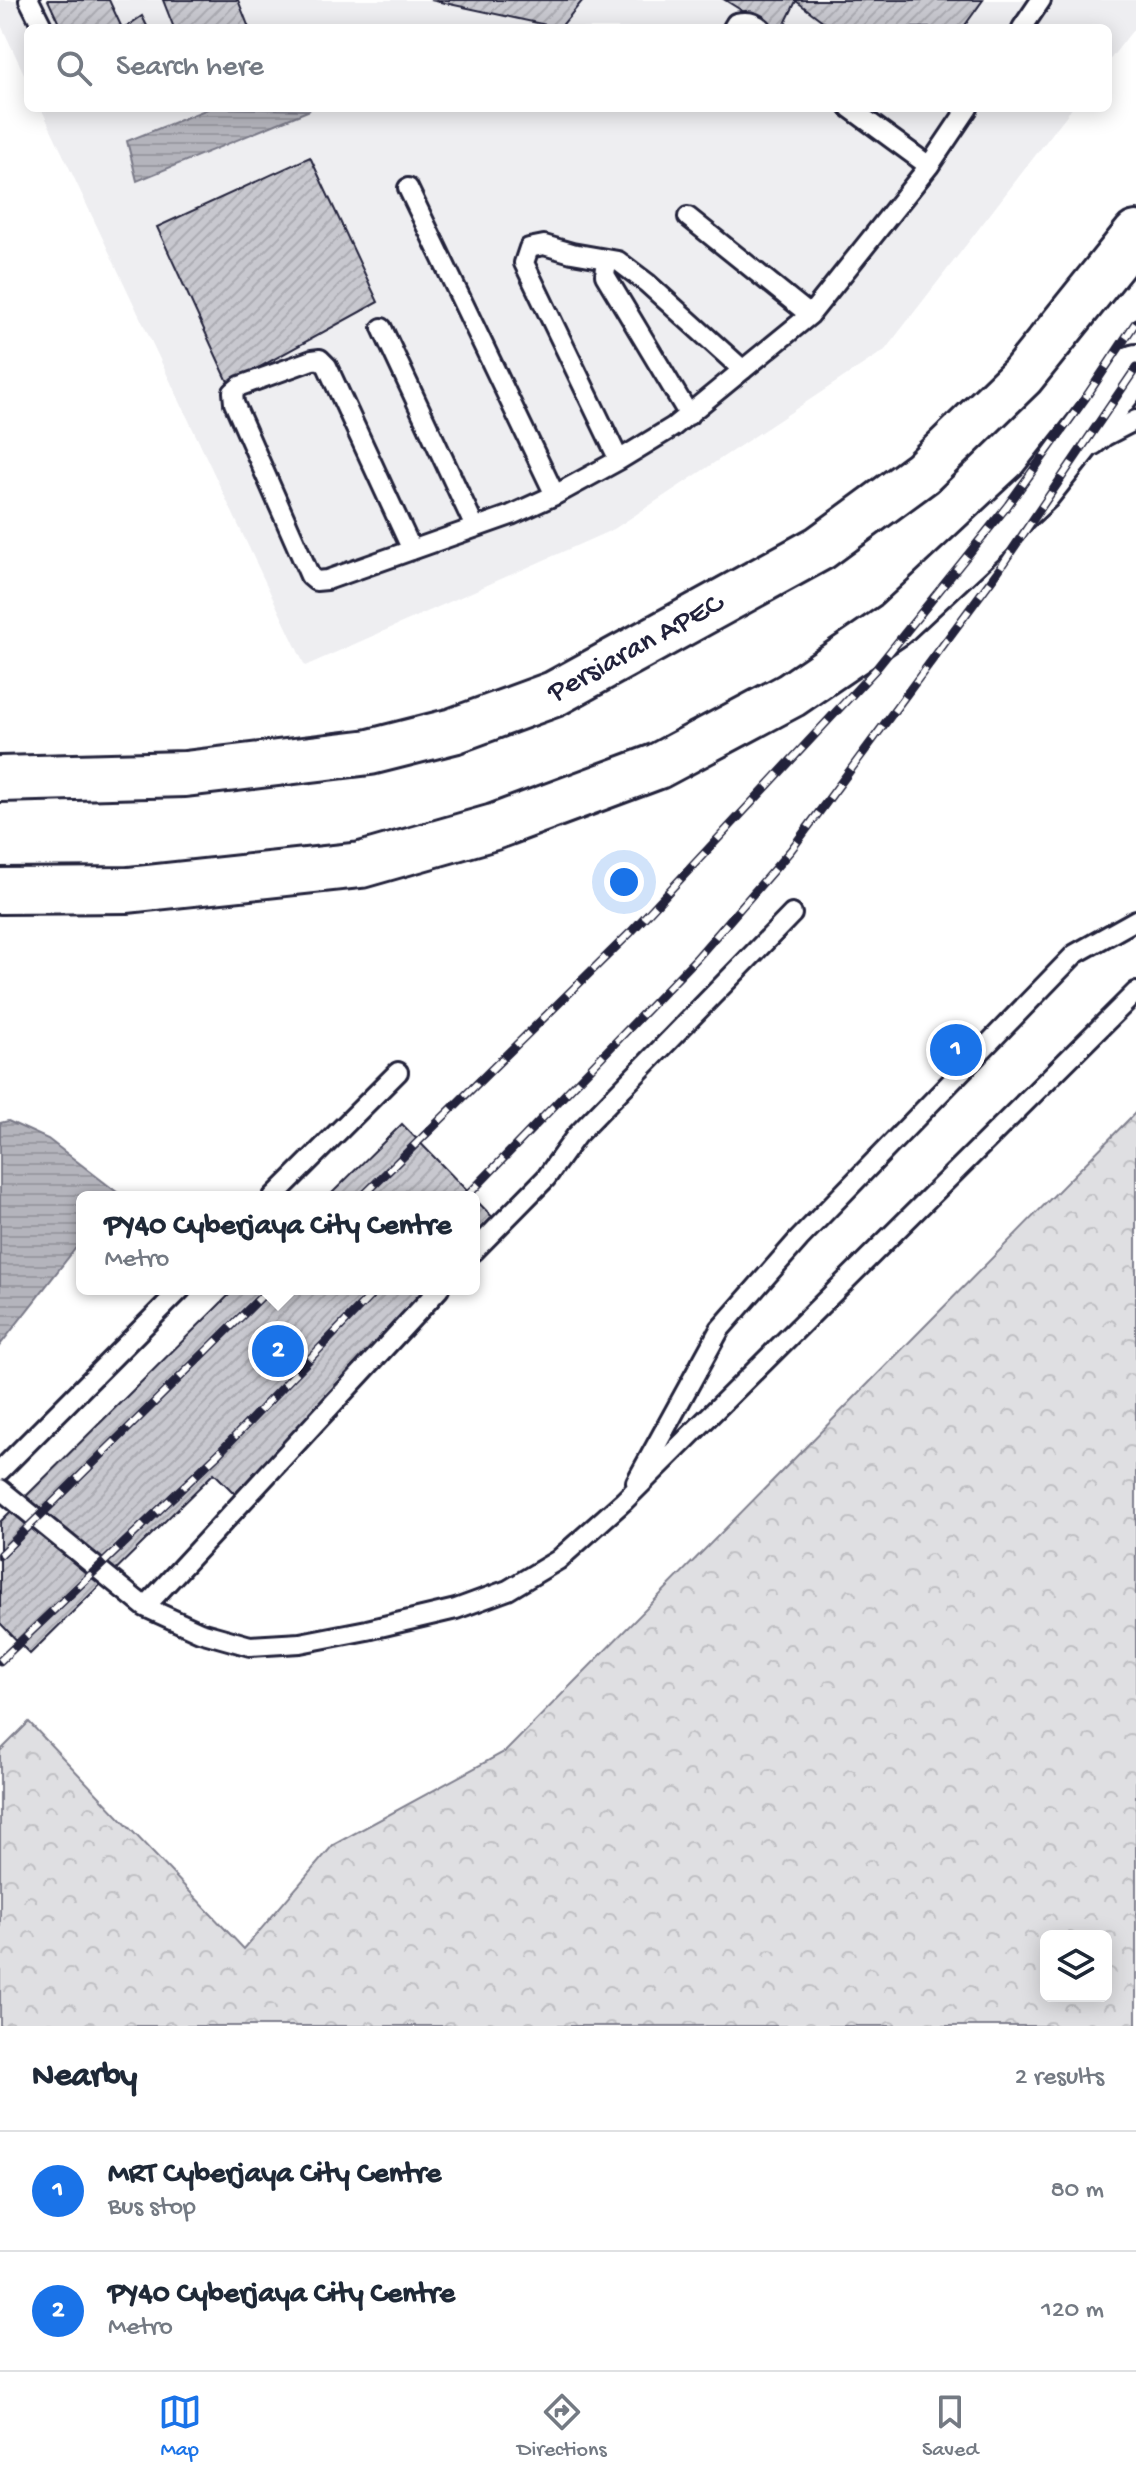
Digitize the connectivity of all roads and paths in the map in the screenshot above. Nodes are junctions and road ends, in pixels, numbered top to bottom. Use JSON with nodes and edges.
{"nodes":[{"id":1,"x":29,"y":0,"type":"edge"},
{"id":2,"x":1041,"y":0,"type":"edge"},
{"id":3,"x":41,"y":24,"type":"edge"},
{"id":4,"x":735,"y":24,"type":"edge"},
{"id":5,"x":757,"y":24,"type":"edge"},
{"id":6,"x":1025,"y":24,"type":"edge"},
{"id":7,"x":855,"y":112,"type":"edge"},
{"id":8,"x":965,"y":112,"type":"edge"},
{"id":9,"x":929,"y":166,"type":"junction"},
{"id":10,"x":408,"y":188,"type":"dead end"},
{"id":11,"x":688,"y":217,"type":"dead end"},
{"id":12,"x":1136,"y":234,"type":"edge"},
{"id":13,"x":607,"y":260,"type":"junction"},
{"id":14,"x":810,"y":315,"type":"junction"},
{"id":15,"x":382,"y":328,"type":"dead end"},
{"id":16,"x":1136,"y":367,"type":"edge"},
{"id":17,"x":743,"y":370,"type":"junction"},
{"id":18,"x":689,"y":415,"type":"junction"},
{"id":19,"x":1136,"y":420,"type":"edge"},
{"id":20,"x":619,"y":460,"type":"junction"},
{"id":21,"x":1039,"y":490,"type":"junction"},
{"id":22,"x":555,"y":495,"type":"junction"},
{"id":23,"x":475,"y":527,"type":"junction"},
{"id":24,"x":412,"y":550,"type":"junction"},
{"id":25,"x":0,"y":779,"type":"edge"},
{"id":26,"x":0,"y":891,"type":"edge"},
{"id":27,"x":792,"y":914,"type":"dead end"},
{"id":28,"x":1136,"y":920,"type":"edge"},
{"id":29,"x":1136,"y":992,"type":"edge"},
{"id":30,"x":398,"y":1072,"type":"dead end"},
{"id":31,"x":279,"y":1191,"type":"edge"},
{"id":32,"x":480,"y":1245,"type":"edge"},
{"id":33,"x":175,"y":1295,"type":"edge"},
{"id":34,"x":433,"y":1295,"type":"edge"},
{"id":35,"x":0,"y":1471,"type":"edge"},
{"id":36,"x":0,"y":1489,"type":"edge"},
{"id":37,"x":624,"y":1501,"type":"junction"},
{"id":38,"x":145,"y":1607,"type":"junction"}],
"edges":[{"from":1,"to":3,"type":"lane"},
{"from":2,"to":6,"type":"lane"},
{"from":4,"to":5,"type":"lane"},
{"from":7,"to":9,"type":"lane"},
{"from":8,"to":9,"type":"lane"},
{"from":9,"to":14,"type":"lane"},
{"from":10,"to":22,"type":"lane"},
{"from":11,"to":14,"type":"lane"},
{"from":12,"to":25,"type":"main road","name":"Persiaran APEC"},
{"from":13,"to":17,"type":"lane"},
{"from":13,"to":18,"type":"lane"},
{"from":13,"to":20,"type":"lane"},
{"from":14,"to":17,"type":"lane"},
{"from":15,"to":23,"type":"lane"},
{"from":16,"to":21,"type":"main road"},
{"from":17,"to":18,"type":"lane"},
{"from":18,"to":20,"type":"lane"},
{"from":19,"to":21,"type":"lane"},
{"from":20,"to":22,"type":"lane"},
{"from":21,"to":26,"type":"main road"},
{"from":22,"to":23,"type":"lane"},
{"from":23,"to":24,"type":"lane"},
{"from":24,"to":24,"type":"lane"},
{"from":27,"to":32,"type":"lane"},
{"from":28,"to":37,"type":"lane"},
{"from":29,"to":37,"type":"lane"},
{"from":30,"to":31,"type":"lane"},
{"from":33,"to":35,"type":"lane"},
{"from":34,"to":38,"type":"lane"},
{"from":36,"to":38,"type":"lane"},
{"from":37,"to":38,"type":"lane"}]}
